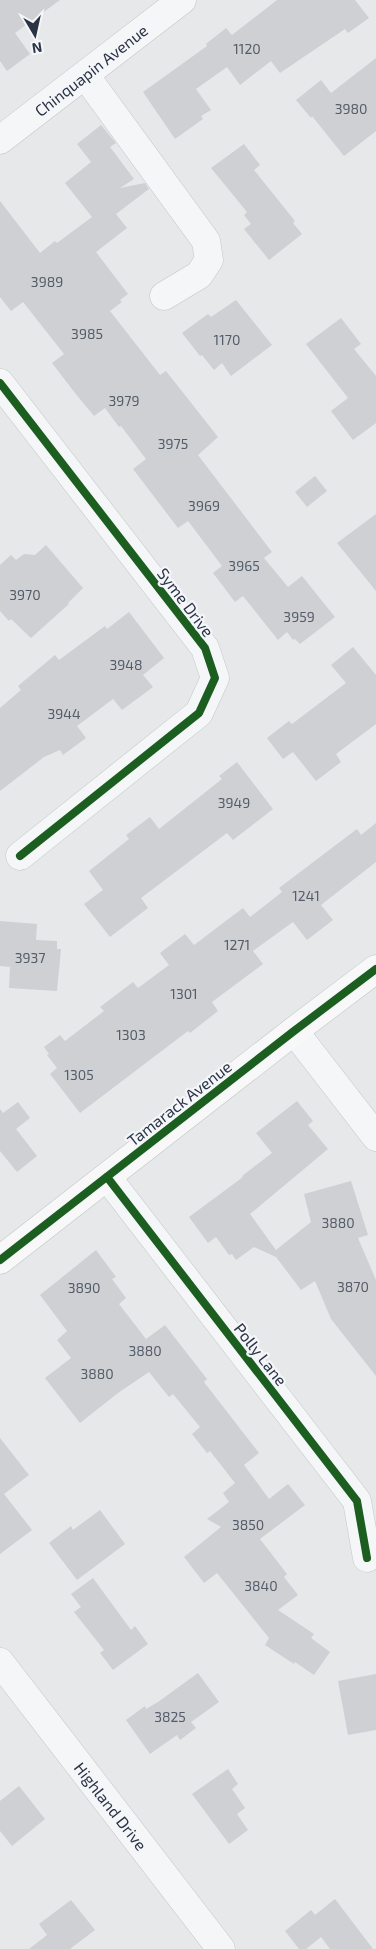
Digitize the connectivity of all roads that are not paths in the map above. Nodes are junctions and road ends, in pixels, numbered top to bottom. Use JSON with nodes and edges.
{"nodes":[{"id":1,"x":182,"y":0,"type":"edge"},
{"id":2,"x":85,"y":74,"type":"junction"},
{"id":3,"x":0,"y":140,"type":"edge"},
{"id":4,"x":164,"y":296,"type":"dead end"},
{"id":5,"x":0,"y":383,"type":"edge"},
{"id":6,"x":20,"y":856,"type":"dead end"},
{"id":7,"x":376,"y":969,"type":"edge"},
{"id":8,"x":294,"y":1030,"type":"junction"},
{"id":9,"x":376,"y":1137,"type":"edge"},
{"id":10,"x":107,"y":1177,"type":"junction"},
{"id":11,"x":0,"y":1260,"type":"edge"},
{"id":12,"x":367,"y":1558,"type":"dead end"},
{"id":13,"x":0,"y":1662,"type":"edge"},
{"id":14,"x":221,"y":1949,"type":"edge"}],
"edges":[{"from":1,"to":2,"type":"street","name":"Chinquapin Avenue"},
{"from":2,"to":3,"type":"street","name":"Chinquapin Avenue"},
{"from":2,"to":4,"type":"street"},
{"from":5,"to":6,"type":"street","name":"Syme Drive"},
{"from":7,"to":8,"type":"main road","name":"Tamarack Avenue"},
{"from":8,"to":9,"type":"street"},
{"from":8,"to":10,"type":"main road","name":"Tamarack Avenue"},
{"from":10,"to":11,"type":"main road","name":"Tamarack Avenue"},
{"from":10,"to":12,"type":"street","name":"Polly Lane"},
{"from":13,"to":14,"type":"street","name":"Highland Drive"}]}
